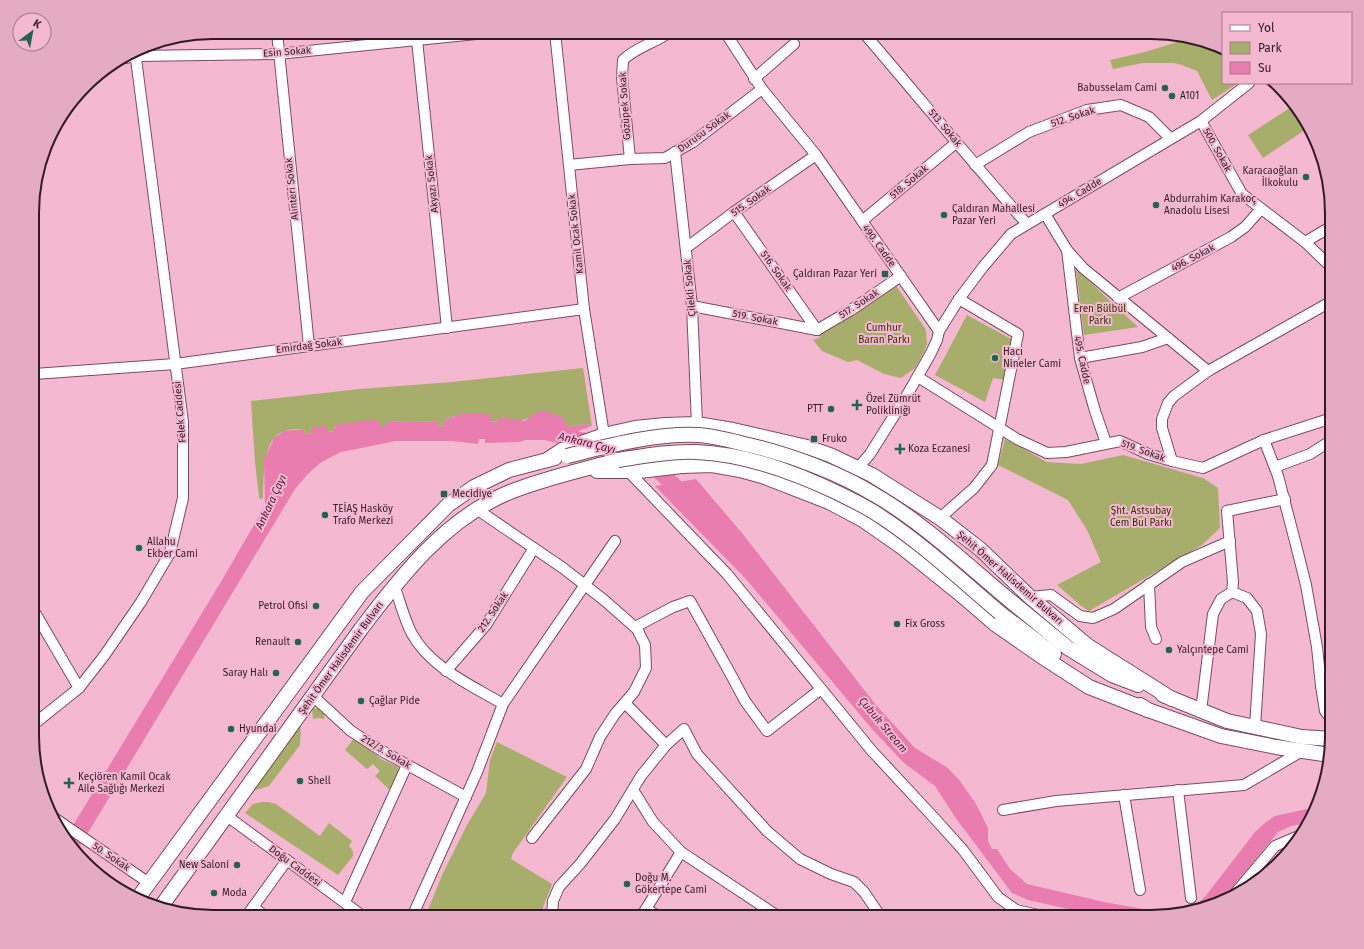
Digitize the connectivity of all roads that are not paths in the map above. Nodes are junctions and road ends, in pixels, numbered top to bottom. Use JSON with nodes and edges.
{"nodes":[{"id":1,"x":277,"y":39,"type":"edge"},
{"id":2,"x":427,"y":39,"type":"edge"},
{"id":3,"x":556,"y":39,"type":"edge"},
{"id":4,"x":660,"y":39,"type":"edge"},
{"id":5,"x":729,"y":39,"type":"edge"},
{"id":6,"x":869,"y":39,"type":"edge"},
{"id":7,"x":417,"y":40,"type":"junction"},
{"id":8,"x":794,"y":44,"type":"dead end"},
{"id":9,"x":143,"y":54,"type":"edge"},
{"id":10,"x":278,"y":54,"type":"junction"},
{"id":11,"x":135,"y":57,"type":"edge"},
{"id":12,"x":754,"y":78,"type":"junction"},
{"id":13,"x":1248,"y":84,"type":"edge"},
{"id":14,"x":762,"y":88,"type":"junction"},
{"id":15,"x":1201,"y":121,"type":"junction"},
{"id":16,"x":1170,"y":138,"type":"junction"},
{"id":17,"x":957,"y":142,"type":"junction"},
{"id":18,"x":675,"y":152,"type":"junction"},
{"id":19,"x":816,"y":155,"type":"junction"},
{"id":20,"x":630,"y":159,"type":"junction"},
{"id":21,"x":569,"y":165,"type":"junction"},
{"id":22,"x":975,"y":165,"type":"junction"},
{"id":23,"x":1261,"y":209,"type":"junction"},
{"id":24,"x":734,"y":212,"type":"junction"},
{"id":25,"x":1045,"y":214,"type":"junction"},
{"id":26,"x":862,"y":221,"type":"junction"},
{"id":27,"x":1027,"y":224,"type":"junction"},
{"id":28,"x":1325,"y":230,"type":"edge"},
{"id":29,"x":1305,"y":242,"type":"junction"},
{"id":30,"x":686,"y":248,"type":"junction"},
{"id":31,"x":1067,"y":250,"type":"junction"},
{"id":32,"x":1325,"y":261,"type":"edge"},
{"id":33,"x":901,"y":276,"type":"junction"},
{"id":34,"x":1118,"y":298,"type":"junction"},
{"id":35,"x":959,"y":300,"type":"junction"},
{"id":36,"x":1325,"y":305,"type":"edge"},
{"id":37,"x":692,"y":306,"type":"junction"},
{"id":38,"x":584,"y":309,"type":"junction"},
{"id":39,"x":447,"y":328,"type":"junction"},
{"id":40,"x":817,"y":330,"type":"junction"},
{"id":41,"x":939,"y":331,"type":"junction"},
{"id":42,"x":1168,"y":338,"type":"junction"},
{"id":43,"x":309,"y":346,"type":"junction"},
{"id":44,"x":1080,"y":358,"type":"junction"},
{"id":45,"x":175,"y":364,"type":"junction"},
{"id":46,"x":1208,"y":371,"type":"junction"},
{"id":47,"x":39,"y":374,"type":"edge"},
{"id":48,"x":918,"y":377,"type":"junction"},
{"id":49,"x":1325,"y":420,"type":"edge"},
{"id":50,"x":697,"y":424,"type":"junction"},
{"id":51,"x":999,"y":428,"type":"junction"},
{"id":52,"x":601,"y":436,"type":"junction"},
{"id":53,"x":1264,"y":440,"type":"junction"},
{"id":54,"x":1106,"y":443,"type":"junction"},
{"id":55,"x":1325,"y":444,"type":"edge"},
{"id":56,"x":819,"y":451,"type":"junction"},
{"id":57,"x":564,"y":453,"type":"junction"},
{"id":58,"x":1172,"y":461,"type":"junction"},
{"id":59,"x":1275,"y":467,"type":"junction"},
{"id":60,"x":858,"y":468,"type":"junction"},
{"id":61,"x":577,"y":471,"type":"junction"},
{"id":62,"x":634,"y":471,"type":"junction"},
{"id":63,"x":800,"y":490,"type":"junction"},
{"id":64,"x":908,"y":497,"type":"junction"},
{"id":65,"x":1285,"y":500,"type":"junction"},
{"id":66,"x":840,"y":507,"type":"junction"},
{"id":67,"x":478,"y":510,"type":"junction"},
{"id":68,"x":940,"y":518,"type":"junction"},
{"id":69,"x":883,"y":534,"type":"junction"},
{"id":70,"x":615,"y":541,"type":"dead end"},
{"id":71,"x":1230,"y":541,"type":"junction"},
{"id":72,"x":534,"y":548,"type":"junction"},
{"id":73,"x":1149,"y":584,"type":"junction"},
{"id":74,"x":394,"y":585,"type":"junction"},
{"id":75,"x":586,"y":586,"type":"junction"},
{"id":76,"x":1232,"y":592,"type":"junction"},
{"id":77,"x":1030,"y":597,"type":"junction"},
{"id":78,"x":39,"y":620,"type":"edge"},
{"id":79,"x":635,"y":627,"type":"junction"},
{"id":80,"x":1156,"y":639,"type":"dead end"},
{"id":81,"x":446,"y":671,"type":"junction"},
{"id":82,"x":79,"y":688,"type":"junction"},
{"id":83,"x":821,"y":689,"type":"junction"},
{"id":84,"x":313,"y":696,"type":"junction"},
{"id":85,"x":1172,"y":699,"type":"junction"},
{"id":86,"x":625,"y":703,"type":"junction"},
{"id":87,"x":503,"y":704,"type":"junction"},
{"id":88,"x":1148,"y":710,"type":"junction"},
{"id":89,"x":1200,"y":711,"type":"junction"},
{"id":90,"x":1325,"y":711,"type":"edge"},
{"id":91,"x":39,"y":720,"type":"edge"},
{"id":92,"x":1255,"y":727,"type":"junction"},
{"id":93,"x":1325,"y":739,"type":"edge"},
{"id":94,"x":666,"y":744,"type":"junction"},
{"id":95,"x":1302,"y":751,"type":"junction"},
{"id":96,"x":1324,"y":754,"type":"edge"},
{"id":97,"x":407,"y":765,"type":"junction"},
{"id":98,"x":633,"y":790,"type":"junction"},
{"id":99,"x":1178,"y":790,"type":"junction"},
{"id":100,"x":1124,"y":795,"type":"junction"},
{"id":101,"x":466,"y":798,"type":"junction"},
{"id":102,"x":1003,"y":810,"type":"dead end"},
{"id":103,"x":227,"y":816,"type":"junction"},
{"id":104,"x":62,"y":824,"type":"edge"},
{"id":105,"x":532,"y":838,"type":"dead end"},
{"id":106,"x":1291,"y":839,"type":"edge"},
{"id":107,"x":681,"y":852,"type":"junction"},
{"id":108,"x":287,"y":860,"type":"junction"},
{"id":109,"x":149,"y":882,"type":"junction"},
{"id":110,"x":1243,"y":884,"type":"edge"},
{"id":111,"x":1140,"y":890,"type":"dead end"},
{"id":112,"x":141,"y":894,"type":"edge"},
{"id":113,"x":1191,"y":898,"type":"dead end"},
{"id":114,"x":345,"y":902,"type":"junction"},
{"id":115,"x":164,"y":903,"type":"edge"},
{"id":116,"x":253,"y":907,"type":"junction"},
{"id":117,"x":251,"y":910,"type":"edge"},
{"id":118,"x":257,"y":910,"type":"edge"},
{"id":119,"x":355,"y":910,"type":"edge"},
{"id":120,"x":415,"y":910,"type":"edge"},
{"id":121,"x":552,"y":910,"type":"edge"},
{"id":122,"x":646,"y":910,"type":"edge"},
{"id":123,"x":768,"y":910,"type":"edge"},
{"id":124,"x":876,"y":910,"type":"edge"},
{"id":125,"x":1016,"y":910,"type":"edge"}],
"edges":[{"from":1,"to":10,"type":"street","name":"Alınteri Sokak"},
{"from":2,"to":7,"type":"street","name":"Esin Sokak"},
{"from":3,"to":21,"type":"street","name":"Kamil Ocak Sokak"},
{"from":4,"to":20,"type":"street","name":"Gözüpek Sokak"},
{"from":5,"to":12,"type":"street","name":"490. Cadde"},
{"from":6,"to":17,"type":"street","name":"513. Sokak"},
{"from":7,"to":10,"type":"street","name":"Esin Sokak"},
{"from":7,"to":39,"type":"street","name":"Akyazı Sokak"},
{"from":8,"to":12,"type":"street"},
{"from":9,"to":10,"type":"street","name":"Esin Sokak"},
{"from":10,"to":43,"type":"street","name":"Alınteri Sokak"},
{"from":11,"to":45,"type":"street","name":"Felek Caddesi"},
{"from":12,"to":14,"type":"street","name":"490. Cadde"},
{"from":13,"to":15,"type":"street","name":"494. Cadde"},
{"from":14,"to":18,"type":"street","name":"Durusu Sokak"},
{"from":14,"to":19,"type":"street","name":"490. Cadde"},
{"from":15,"to":16,"type":"street","name":"494. Cadde"},
{"from":15,"to":23,"type":"street","name":"500. Sokak"},
{"from":16,"to":22,"type":"street","name":"512. Sokak"},
{"from":16,"to":25,"type":"street","name":"494. Cadde"},
{"from":17,"to":22,"type":"street","name":"513. Sokak"},
{"from":17,"to":26,"type":"street","name":"518. Sokak"},
{"from":18,"to":20,"type":"street","name":"Durusu Sokak"},
{"from":18,"to":30,"type":"street","name":"Çilekli Sokak"},
{"from":19,"to":24,"type":"street","name":"515. Sokak"},
{"from":19,"to":26,"type":"street","name":"490. Cadde"},
{"from":20,"to":21,"type":"street","name":"Durusu Sokak"},
{"from":21,"to":38,"type":"street","name":"Kamil Ocak Sokak"},
{"from":22,"to":27,"type":"street","name":"513. Sokak"},
{"from":23,"to":29,"type":"street","name":"500. Sokak"},
{"from":23,"to":34,"type":"street","name":"496. Sokak"},
{"from":24,"to":30,"type":"street","name":"515. Sokak"},
{"from":24,"to":40,"type":"street","name":"516. Sokak"},
{"from":25,"to":27,"type":"street","name":"494. Cadde"},
{"from":25,"to":31,"type":"street"},
{"from":26,"to":33,"type":"street","name":"490. Cadde"},
{"from":27,"to":35,"type":"street","name":"494. Cadde"},
{"from":28,"to":29,"type":"street"},
{"from":29,"to":32,"type":"street"},
{"from":30,"to":37,"type":"street","name":"Çilekli Sokak"},
{"from":31,"to":34,"type":"street"},
{"from":31,"to":44,"type":"street","name":"495. Cadde"},
{"from":33,"to":40,"type":"street","name":"517. Sokak"},
{"from":33,"to":41,"type":"street","name":"490. Cadde"},
{"from":34,"to":42,"type":"street"},
{"from":35,"to":41,"type":"street","name":"494. Cadde"},
{"from":35,"to":51,"type":"street"},
{"from":36,"to":46,"type":"street"},
{"from":37,"to":40,"type":"street","name":"519. Sokak"},
{"from":37,"to":50,"type":"street","name":"Çilekli Sokak"},
{"from":38,"to":39,"type":"street","name":"Emirdağ Sokak"},
{"from":38,"to":52,"type":"street","name":"Kamil Ocak Sokak"},
{"from":39,"to":43,"type":"street","name":"Emirdağ Sokak"},
{"from":41,"to":48,"type":"street"},
{"from":42,"to":44,"type":"street"},
{"from":42,"to":46,"type":"street"},
{"from":43,"to":45,"type":"street","name":"Emirdağ Sokak"},
{"from":44,"to":54,"type":"street","name":"495. Cadde"},
{"from":45,"to":47,"type":"street","name":"Emirdağ Sokak"},
{"from":45,"to":82,"type":"street","name":"Felek Caddesi"},
{"from":46,"to":58,"type":"street"},
{"from":48,"to":51,"type":"street","name":"519. Sokak"},
{"from":48,"to":60,"type":"street"},
{"from":49,"to":53,"type":"street","name":"519. Sokak"},
{"from":50,"to":52,"type":"highway","name":"Şehit Ömer Halisdemir Bulvarı"},
{"from":50,"to":56,"type":"highway","name":"Şehit Ömer Halisdemir Bulvarı"},
{"from":51,"to":54,"type":"street","name":"519. Sokak"},
{"from":51,"to":68,"type":"street"},
{"from":52,"to":57,"type":"highway","name":"Şehit Ömer Halisdemir Bulvarı"},
{"from":53,"to":58,"type":"street","name":"519. Sokak"},
{"from":53,"to":59,"type":"street"},
{"from":54,"to":58,"type":"street","name":"519. Sokak"},
{"from":55,"to":59,"type":"street"},
{"from":56,"to":60,"type":"highway","name":"Şehit Ömer Halisdemir Bulvarı"},
{"from":56,"to":63,"type":"highway"},
{"from":57,"to":85,"type":"highway","name":"Şehit Ömer Halisdemir Bulvarı","bridge":true},
{"from":57,"to":109,"type":"highway","name":"Şehit Ömer Halisdemir Bulvarı"},
{"from":59,"to":65,"type":"street"},
{"from":60,"to":64,"type":"highway","name":"Şehit Ömer Halisdemir Bulvarı"},
{"from":60,"to":66,"type":"highway"},
{"from":60,"to":66,"type":"highway"},
{"from":61,"to":62,"type":"highway","name":"Şehit Ömer Halisdemir Bulvarı"},
{"from":61,"to":67,"type":"highway","name":"Şehit Ömer Halisdemir Bulvarı"},
{"from":61,"to":88,"type":"highway","name":"Şehit Ömer Halisdemir Bulvarı","bridge":true},
{"from":62,"to":63,"type":"highway","name":"Şehit Ömer Halisdemir Bulvarı"},
{"from":62,"to":83,"type":"street"},
{"from":63,"to":66,"type":"highway","name":"Şehit Ömer Halisdemir Bulvarı"},
{"from":64,"to":68,"type":"highway","name":"Şehit Ömer Halisdemir Bulvarı"},
{"from":64,"to":69,"type":"highway"},
{"from":65,"to":71,"type":"street"},
{"from":65,"to":90,"type":"street"},
{"from":66,"to":69,"type":"highway","name":"Şehit Ömer Halisdemir Bulvarı"},
{"from":67,"to":72,"type":"street"},
{"from":67,"to":74,"type":"highway","name":"Şehit Ömer Halisdemir Bulvarı"},
{"from":68,"to":77,"type":"highway","name":"Şehit Ömer Halisdemir Bulvarı"},
{"from":69,"to":88,"type":"highway","name":"Şehit Ömer Halisdemir Bulvarı"},
{"from":70,"to":75,"type":"street"},
{"from":71,"to":73,"type":"street"},
{"from":71,"to":76,"type":"street"},
{"from":72,"to":75,"type":"street"},
{"from":72,"to":81,"type":"street","name":"212. Sokak"},
{"from":73,"to":77,"type":"street"},
{"from":73,"to":80,"type":"street"},
{"from":74,"to":81,"type":"street"},
{"from":74,"to":84,"type":"highway","name":"Şehit Ömer Halisdemir Bulvarı"},
{"from":75,"to":79,"type":"street"},
{"from":75,"to":87,"type":"street"},
{"from":76,"to":89,"type":"street"},
{"from":76,"to":92,"type":"street"},
{"from":77,"to":85,"type":"highway","name":"Şehit Ömer Halisdemir Bulvarı"},
{"from":78,"to":82,"type":"street"},
{"from":79,"to":83,"type":"street"},
{"from":79,"to":86,"type":"street"},
{"from":81,"to":87,"type":"street"},
{"from":82,"to":91,"type":"street","name":"Felek Caddesi"},
{"from":83,"to":125,"type":"street"},
{"from":84,"to":97,"type":"street","name":"212/3. Sokak"},
{"from":84,"to":103,"type":"highway","name":"Şehit Ömer Halisdemir Bulvarı"},
{"from":85,"to":89,"type":"highway","name":"Şehit Ömer Halisdemir Bulvarı"},
{"from":86,"to":94,"type":"street"},
{"from":86,"to":105,"type":"street"},
{"from":87,"to":101,"type":"street"},
{"from":88,"to":95,"type":"highway","name":"Şehit Ömer Halisdemir Bulvarı"},
{"from":89,"to":92,"type":"highway","name":"Şehit Ömer Halisdemir Bulvarı"},
{"from":92,"to":93,"type":"highway","name":"Şehit Ömer Halisdemir Bulvarı"},
{"from":94,"to":98,"type":"street"},
{"from":94,"to":124,"type":"street"},
{"from":95,"to":96,"type":"highway","name":"Şehit Ömer Halisdemir Bulvarı"},
{"from":95,"to":99,"type":"street"},
{"from":97,"to":101,"type":"street","name":"212/3. Sokak"},
{"from":97,"to":114,"type":"street"},
{"from":98,"to":107,"type":"street"},
{"from":98,"to":121,"type":"street"},
{"from":99,"to":100,"type":"street"},
{"from":99,"to":113,"type":"street"},
{"from":100,"to":102,"type":"street"},
{"from":100,"to":111,"type":"street"},
{"from":101,"to":120,"type":"street"},
{"from":103,"to":108,"type":"street","name":"Doğu Caddesi"},
{"from":103,"to":115,"type":"highway","name":"Şehit Ömer Halisdemir Bulvarı"},
{"from":104,"to":109,"type":"street","name":"50. Sokak"},
{"from":106,"to":110,"type":"street"},
{"from":107,"to":122,"type":"street"},
{"from":107,"to":123,"type":"street"},
{"from":108,"to":114,"type":"street","name":"Doğu Caddesi"},
{"from":108,"to":116,"type":"street"},
{"from":109,"to":112,"type":"highway","name":"Şehit Ömer Halisdemir Bulvarı"},
{"from":114,"to":119,"type":"street","name":"Doğu Caddesi"},
{"from":116,"to":117,"type":"street"},
{"from":116,"to":118,"type":"street"}]}
